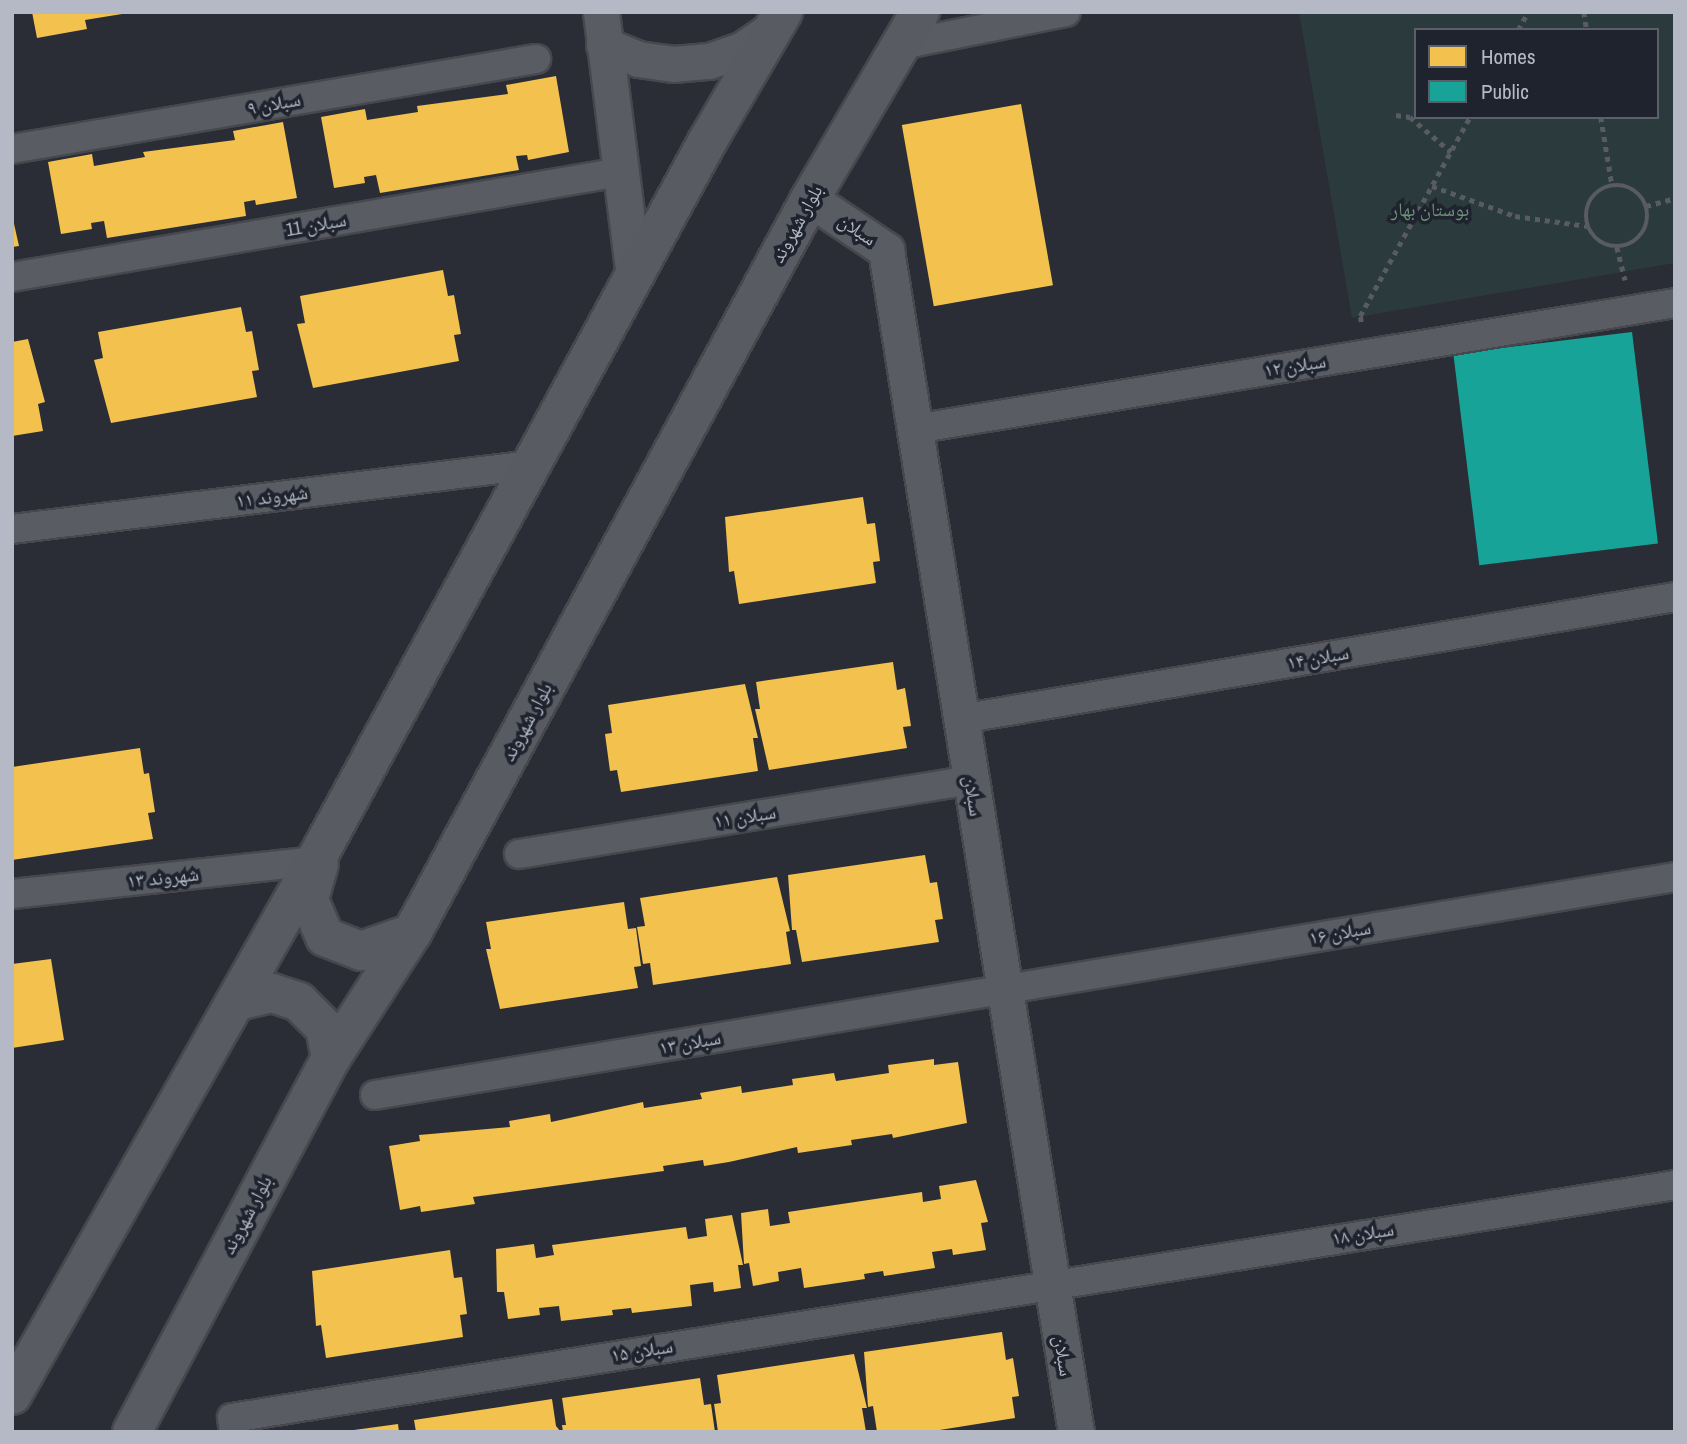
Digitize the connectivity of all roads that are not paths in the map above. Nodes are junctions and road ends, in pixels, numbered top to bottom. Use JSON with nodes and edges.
{"nodes":[{"id":1,"x":920,"y":12,"type":"edge"},
{"id":2,"x":1066,"y":12,"type":"edge"},
{"id":3,"x":778,"y":21,"type":"edge"},
{"id":4,"x":603,"y":28,"type":"edge"},
{"id":5,"x":901,"y":46,"type":"junction"},
{"id":6,"x":536,"y":59,"type":"dead end"},
{"id":7,"x":12,"y":149,"type":"edge"},
{"id":8,"x":620,"y":172,"type":"junction"},
{"id":9,"x":810,"y":199,"type":"junction"},
{"id":10,"x":12,"y":277,"type":"edge"},
{"id":11,"x":634,"y":277,"type":"junction"},
{"id":12,"x":1675,"y":303,"type":"edge"},
{"id":13,"x":915,"y":429,"type":"junction"},
{"id":14,"x":531,"y":465,"type":"junction"},
{"id":15,"x":12,"y":529,"type":"edge"},
{"id":16,"x":1675,"y":597,"type":"edge"},
{"id":17,"x":961,"y":719,"type":"junction"},
{"id":18,"x":971,"y":780,"type":"junction"},
{"id":19,"x":319,"y":853,"type":"junction"},
{"id":20,"x":519,"y":854,"type":"dead end"},
{"id":21,"x":1675,"y":877,"type":"edge"},
{"id":22,"x":12,"y":894,"type":"edge"},
{"id":23,"x":412,"y":933,"type":"junction"},
{"id":24,"x":1004,"y":990,"type":"junction"},
{"id":25,"x":237,"y":1001,"type":"junction"},
{"id":26,"x":331,"y":1058,"type":"junction"},
{"id":27,"x":376,"y":1096,"type":"dead end"},
{"id":28,"x":1675,"y":1185,"type":"edge"},
{"id":29,"x":1052,"y":1283,"type":"junction"},
{"id":30,"x":12,"y":1395,"type":"edge"},
{"id":31,"x":233,"y":1425,"type":"edge"},
{"id":32,"x":132,"y":1432,"type":"edge"},
{"id":33,"x":1076,"y":1432,"type":"edge"}],
"edges":[{"from":1,"to":5,"type":"main road","name":"بلوار شهروند"},
{"from":2,"to":5,"type":"street"},
{"from":3,"to":4,"type":"street"},
{"from":3,"to":11,"type":"main road"},
{"from":4,"to":8,"type":"street"},
{"from":5,"to":9,"type":"main road","name":"بلوار شهروند"},
{"from":6,"to":7,"type":"street","name":"سبلان ۹"},
{"from":8,"to":10,"type":"street","name":"سبلان 11"},
{"from":8,"to":11,"type":"street"},
{"from":9,"to":13,"type":"street","name":"سبلان"},
{"from":9,"to":23,"type":"main road","name":"بلوار شهروند"},
{"from":11,"to":14,"type":"main road"},
{"from":12,"to":13,"type":"street","name":"سبلان ۱۲"},
{"from":13,"to":17,"type":"street","name":"سبلان"},
{"from":14,"to":15,"type":"street","name":"شهروند ۱۱"},
{"from":14,"to":19,"type":"main road"},
{"from":16,"to":17,"type":"street","name":"سبلان ۱۴"},
{"from":17,"to":18,"type":"street","name":"سبلان"},
{"from":18,"to":20,"type":"street","name":"سبلان ۱۱"},
{"from":18,"to":24,"type":"street","name":"سبلان"},
{"from":19,"to":22,"type":"street","name":"شهروند ۱۳"},
{"from":19,"to":23,"type":"main road"},
{"from":19,"to":25,"type":"main road"},
{"from":21,"to":24,"type":"street","name":"سبلان ۱۶"},
{"from":23,"to":26,"type":"main road","name":"بلوار شهروند"},
{"from":24,"to":27,"type":"street","name":"سبلان ۱۳"},
{"from":24,"to":29,"type":"street","name":"سبلان"},
{"from":25,"to":26,"type":"main road"},
{"from":25,"to":30,"type":"main road"},
{"from":26,"to":32,"type":"main road","name":"بلوار شهروند"},
{"from":28,"to":29,"type":"street","name":"سبلان ۱۸"},
{"from":29,"to":31,"type":"street","name":"سبلان ۱۵"},
{"from":29,"to":33,"type":"street","name":"سبلان"}]}
